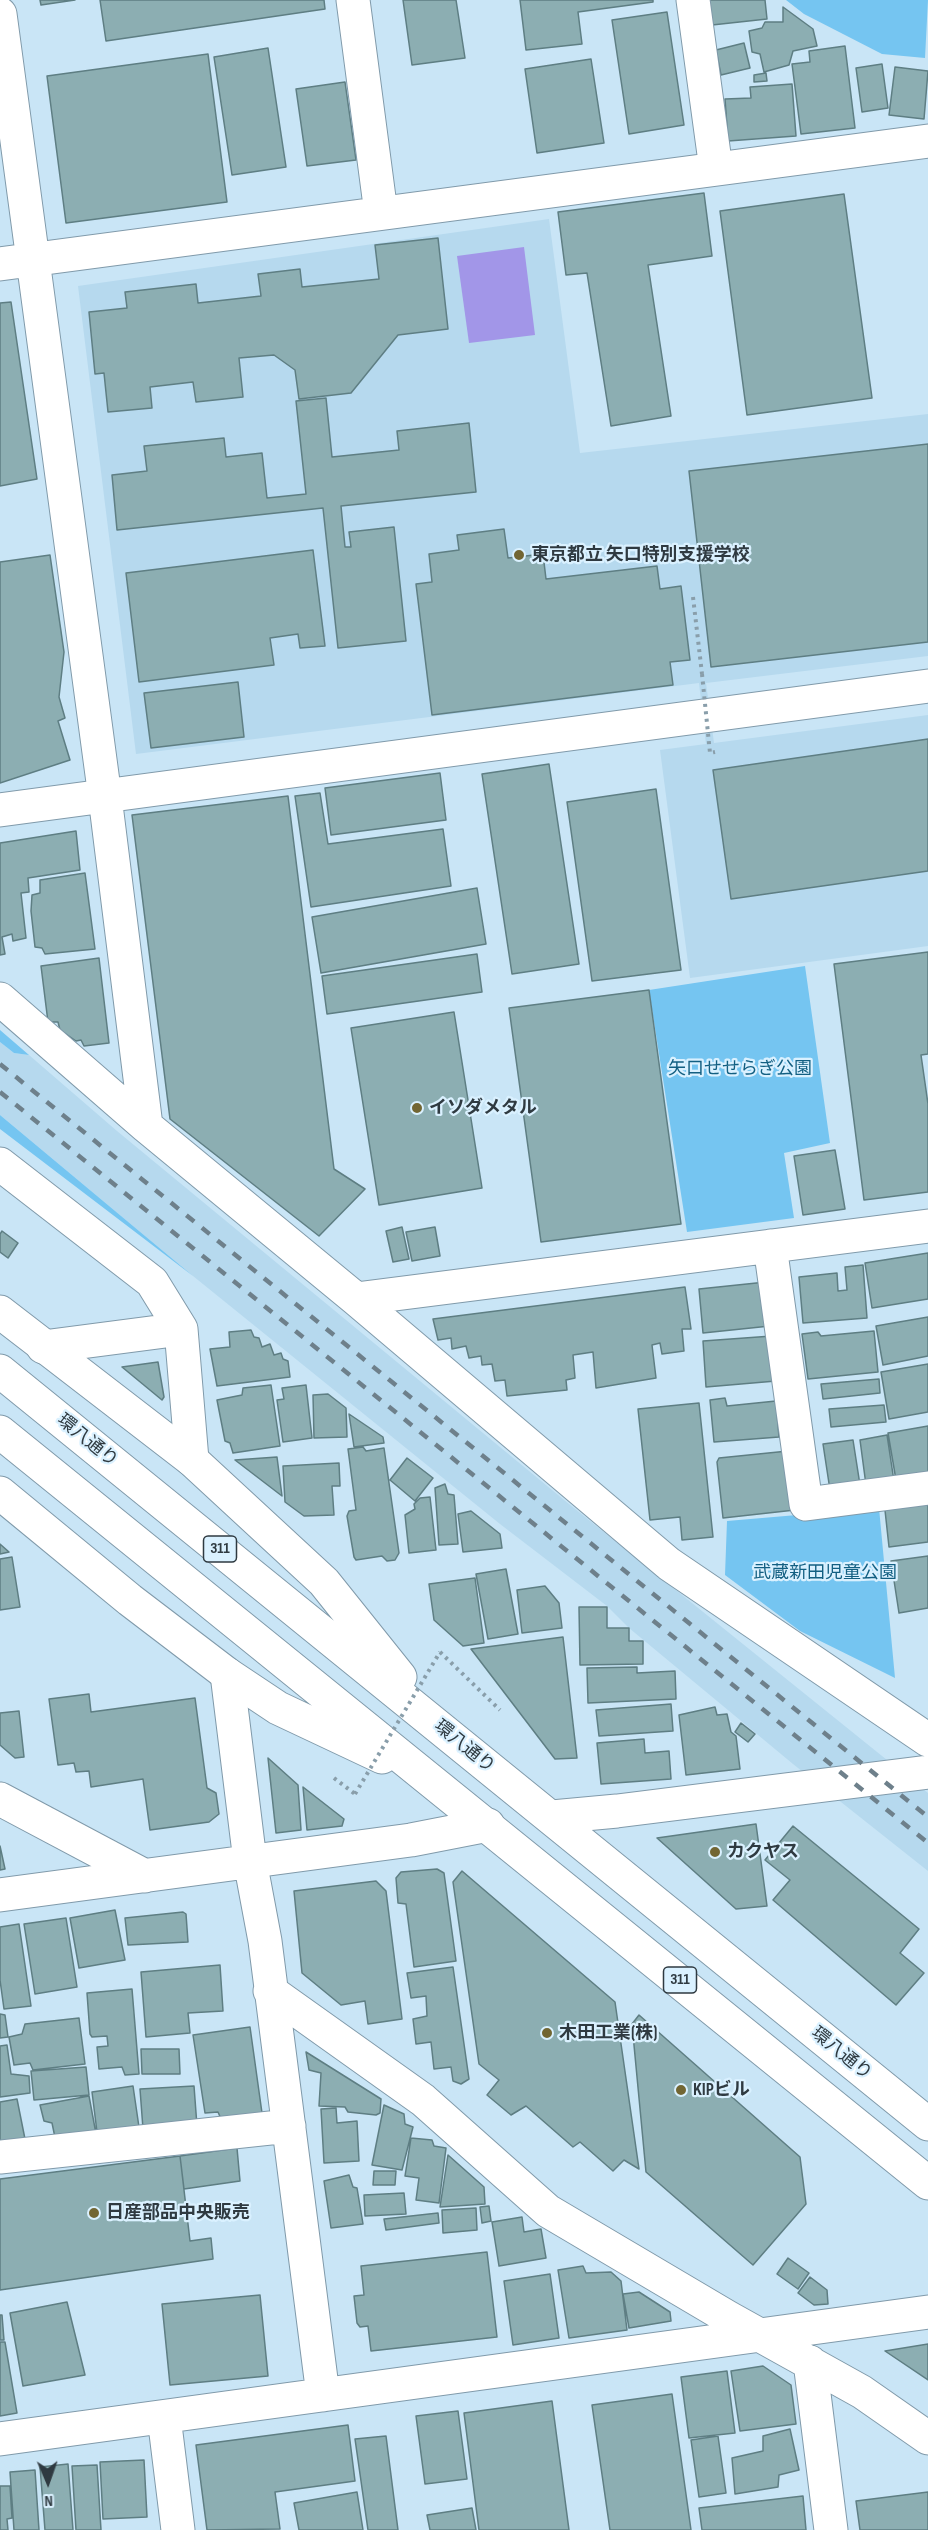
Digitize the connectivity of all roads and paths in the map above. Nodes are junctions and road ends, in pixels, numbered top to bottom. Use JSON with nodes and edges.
{"nodes":[{"id":1,"x":353,"y":0,"type":"edge"},
{"id":2,"x":693,"y":0,"type":"edge"},
{"id":3,"x":0,"y":14,"type":"edge"},
{"id":4,"x":928,"y":141,"type":"edge"},
{"id":5,"x":716,"y":169,"type":"junction"},
{"id":6,"x":381,"y":213,"type":"junction"},
{"id":7,"x":35,"y":260,"type":"junction"},
{"id":8,"x":0,"y":264,"type":"edge"},
{"id":9,"x":693,"y":597,"type":"dead end"},
{"id":10,"x":928,"y":686,"type":"edge"},
{"id":11,"x":715,"y":752,"type":"dead end"},
{"id":12,"x":105,"y":797,"type":"junction"},
{"id":13,"x":0,"y":810,"type":"edge"},
{"id":14,"x":0,"y":999,"type":"edge"},
{"id":15,"x":146,"y":1126,"type":"junction"},
{"id":16,"x":0,"y":1164,"type":"edge"},
{"id":17,"x":928,"y":1226,"type":"edge"},
{"id":18,"x":770,"y":1246,"type":"junction"},
{"id":19,"x":356,"y":1299,"type":"junction"},
{"id":20,"x":0,"y":1312,"type":"edge"},
{"id":21,"x":181,"y":1329,"type":"junction"},
{"id":22,"x":42,"y":1347,"type":"junction"},
{"id":23,"x":0,"y":1371,"type":"edge"},
{"id":24,"x":0,"y":1432,"type":"edge"},
{"id":25,"x":192,"y":1460,"type":"junction"},
{"id":26,"x":928,"y":1488,"type":"edge"},
{"id":27,"x":0,"y":1493,"type":"edge"},
{"id":28,"x":227,"y":1674,"type":"junction"},
{"id":29,"x":500,"y":1710,"type":"dead end"},
{"id":30,"x":440,"y":1728,"type":"junction"},
{"id":31,"x":928,"y":1740,"type":"edge"},
{"id":32,"x":928,"y":1772,"type":"edge"},
{"id":33,"x":430,"y":1779,"type":"junction"},
{"id":34,"x":356,"y":1794,"type":"dead end"},
{"id":35,"x":0,"y":1799,"type":"edge"},
{"id":36,"x":552,"y":1817,"type":"junction"},
{"id":37,"x":488,"y":1825,"type":"junction"},
{"id":38,"x":250,"y":1861,"type":"junction"},
{"id":39,"x":146,"y":1876,"type":"junction"},
{"id":40,"x":0,"y":1895,"type":"edge"},
{"id":41,"x":270,"y":1991,"type":"junction"},
{"id":42,"x":928,"y":2124,"type":"edge"},
{"id":43,"x":289,"y":2126,"type":"junction"},
{"id":44,"x":0,"y":2157,"type":"edge"},
{"id":45,"x":928,"y":2183,"type":"edge"},
{"id":46,"x":928,"y":2312,"type":"edge"},
{"id":47,"x":763,"y":2335,"type":"junction"},
{"id":48,"x":810,"y":2362,"type":"junction"},
{"id":49,"x":323,"y":2395,"type":"junction"},
{"id":50,"x":164,"y":2417,"type":"junction"},
{"id":51,"x":928,"y":2438,"type":"edge"},
{"id":52,"x":0,"y":2439,"type":"edge"},
{"id":53,"x":178,"y":2530,"type":"edge"},
{"id":54,"x":831,"y":2530,"type":"edge"}],
"edges":[{"from":1,"to":6,"type":"street"},
{"from":2,"to":5,"type":"street"},
{"from":3,"to":7,"type":"street"},
{"from":4,"to":5,"type":"street"},
{"from":5,"to":6,"type":"street"},
{"from":6,"to":7,"type":"street"},
{"from":7,"to":8,"type":"street"},
{"from":7,"to":12,"type":"street"},
{"from":9,"to":11,"type":"path","bridge":true},
{"from":10,"to":12,"type":"street"},
{"from":12,"to":13,"type":"street"},
{"from":12,"to":15,"type":"street"},
{"from":14,"to":15,"type":"street"},
{"from":15,"to":19,"type":"street"},
{"from":16,"to":21,"type":"street"},
{"from":17,"to":18,"type":"street"},
{"from":18,"to":19,"type":"street"},
{"from":18,"to":26,"type":"street"},
{"from":19,"to":31,"type":"street"},
{"from":20,"to":22,"type":"street"},
{"from":21,"to":22,"type":"street"},
{"from":21,"to":25,"type":"street"},
{"from":22,"to":25,"type":"street"},
{"from":23,"to":30,"type":"street","name":"環八通り","number":"311"},
{"from":24,"to":33,"type":"street","number":"311"},
{"from":25,"to":30,"type":"street"},
{"from":27,"to":28,"type":"street"},
{"from":28,"to":33,"type":"street"},
{"from":28,"to":38,"type":"street"},
{"from":29,"to":34,"type":"path","bridge":true},
{"from":30,"to":36,"type":"street","name":"環八通り","number":"311"},
{"from":32,"to":36,"type":"street"},
{"from":33,"to":37,"type":"street","number":"311"},
{"from":35,"to":39,"type":"street"},
{"from":36,"to":42,"type":"street","name":"環八通り","number":"311"},
{"from":37,"to":38,"type":"street"},
{"from":37,"to":45,"type":"street","number":"311"},
{"from":38,"to":39,"type":"street"},
{"from":38,"to":41,"type":"street"},
{"from":39,"to":40,"type":"street"},
{"from":41,"to":43,"type":"street"},
{"from":41,"to":47,"type":"street"},
{"from":43,"to":44,"type":"street"},
{"from":43,"to":49,"type":"street"},
{"from":46,"to":47,"type":"street"},
{"from":47,"to":48,"type":"street"},
{"from":47,"to":49,"type":"street"},
{"from":48,"to":51,"type":"street"},
{"from":48,"to":54,"type":"street"},
{"from":49,"to":50,"type":"street"},
{"from":50,"to":52,"type":"street"},
{"from":50,"to":53,"type":"street"}]}
